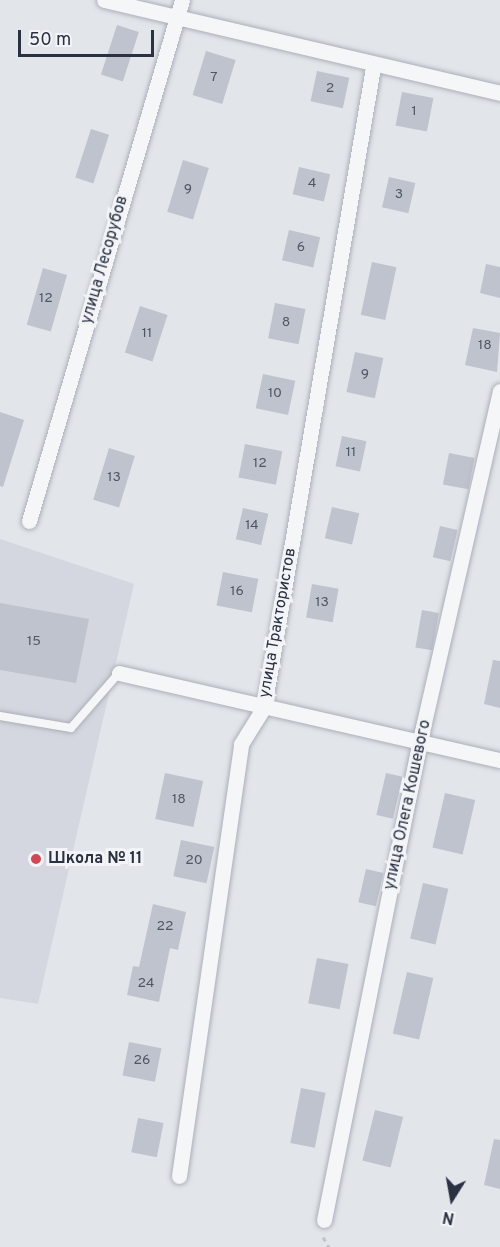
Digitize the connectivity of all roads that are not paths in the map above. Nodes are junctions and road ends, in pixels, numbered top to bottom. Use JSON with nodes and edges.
{"nodes":[{"id":1,"x":104,"y":0,"type":"edge"},
{"id":2,"x":182,"y":0,"type":"edge"},
{"id":3,"x":176,"y":17,"type":"junction"},
{"id":4,"x":373,"y":67,"type":"junction"},
{"id":5,"x":500,"y":93,"type":"edge"},
{"id":6,"x":500,"y":391,"type":"edge"},
{"id":7,"x":29,"y":521,"type":"dead end"},
{"id":8,"x":119,"y":673,"type":"joint"},
{"id":9,"x":264,"y":707,"type":"junction"},
{"id":10,"x":0,"y":716,"type":"edge"},
{"id":11,"x":420,"y":740,"type":"junction"},
{"id":12,"x":500,"y":760,"type":"edge"},
{"id":13,"x":179,"y":1176,"type":"dead end"},
{"id":14,"x":324,"y":1220,"type":"dead end"}],
"edges":[{"from":1,"to":3,"type":"street"},
{"from":2,"to":3,"type":"street","name":"улица Лесорубов"},
{"from":3,"to":4,"type":"street"},
{"from":3,"to":7,"type":"street","name":"улица Лесорубов"},
{"from":4,"to":5,"type":"street"},
{"from":4,"to":9,"type":"street","name":"улица Трактористов"},
{"from":6,"to":11,"type":"street","name":"улица Олега Кошевого"},
{"from":8,"to":9,"type":"street"},
{"from":8,"to":10,"type":"lane"},
{"from":9,"to":11,"type":"street"},
{"from":9,"to":13,"type":"street","name":"улица Трактористов"},
{"from":11,"to":12,"type":"street"},
{"from":11,"to":14,"type":"street","name":"улица Олега Кошевого"}]}
